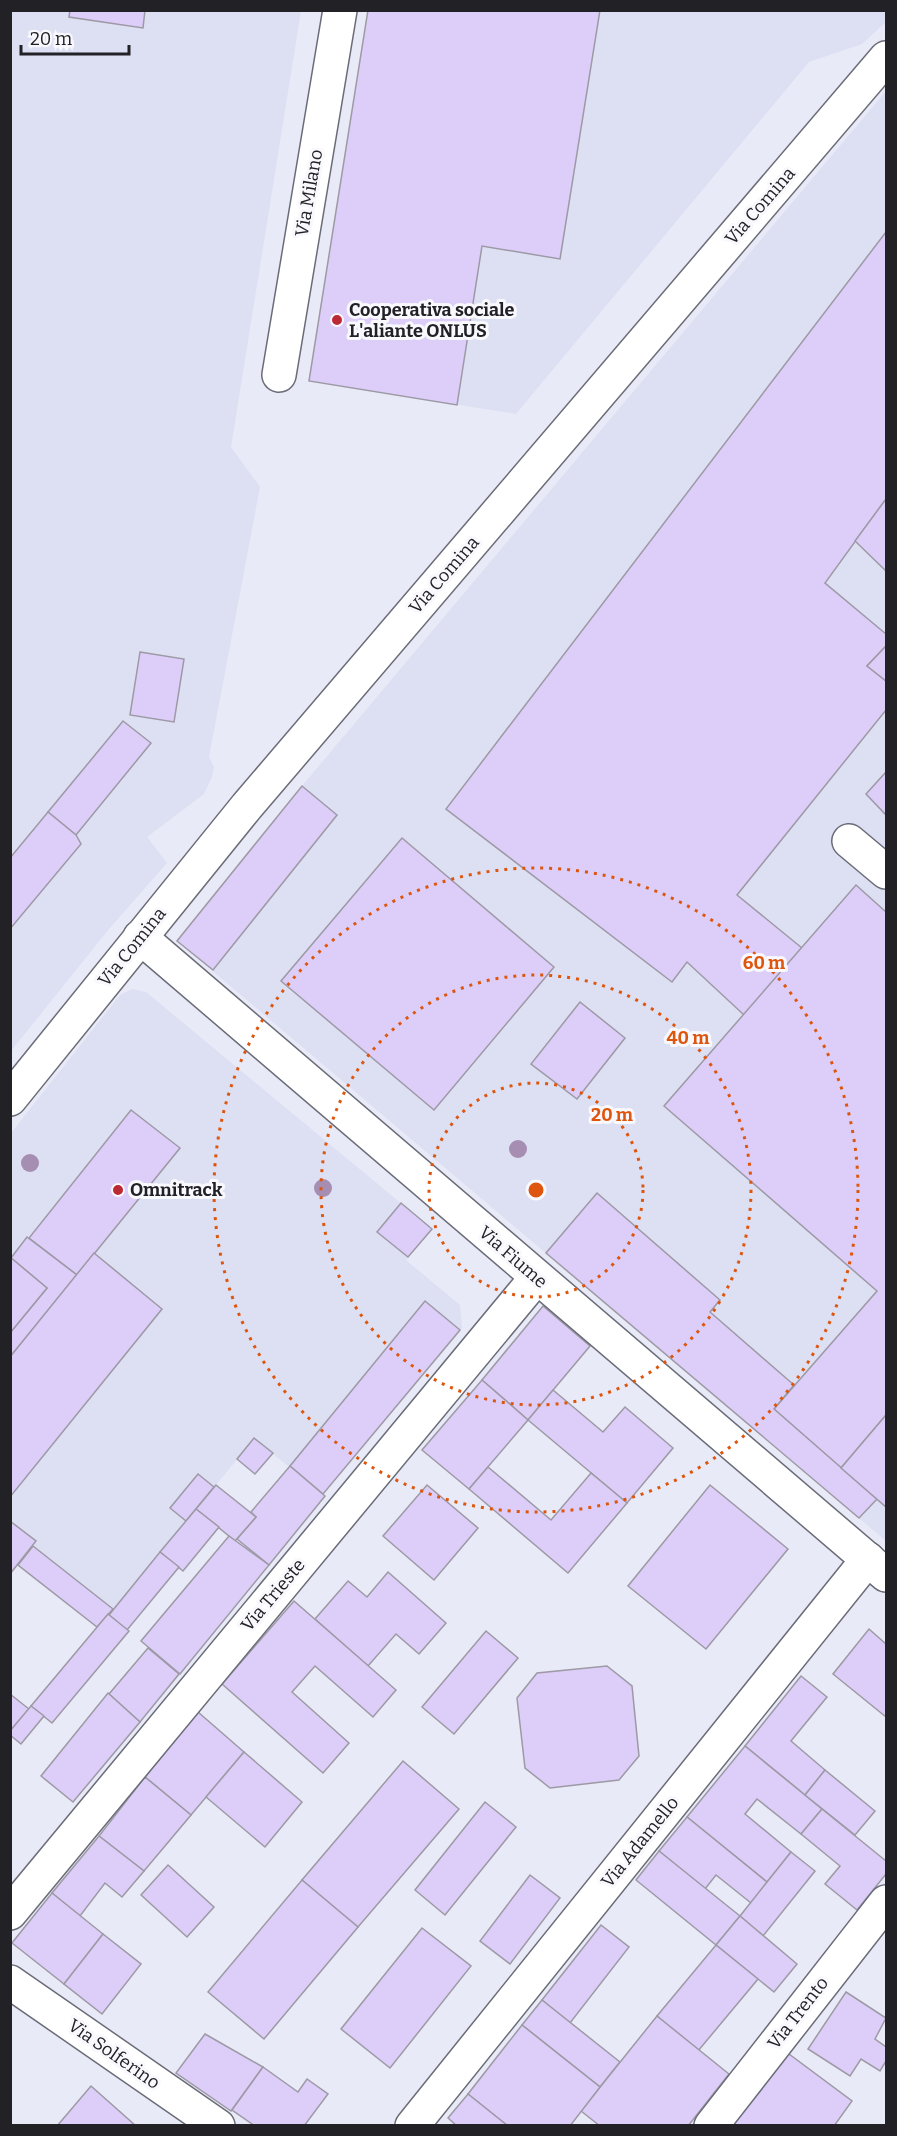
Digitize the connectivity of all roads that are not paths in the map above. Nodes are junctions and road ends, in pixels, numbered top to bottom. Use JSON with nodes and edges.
{"nodes":[{"id":1,"x":340,"y":10,"type":"edge"},
{"id":2,"x":886,"y":58,"type":"edge"},
{"id":3,"x":279,"y":375,"type":"dead end"},
{"id":4,"x":849,"y":841,"type":"dead end"},
{"id":5,"x":886,"y":872,"type":"edge"},
{"id":6,"x":140,"y":937,"type":"junction"},
{"id":7,"x":10,"y":1099,"type":"edge"},
{"id":8,"x":537,"y":1277,"type":"junction"},
{"id":9,"x":877,"y":1567,"type":"edge"},
{"id":10,"x":886,"y":1902,"type":"edge"},
{"id":11,"x":10,"y":1913,"type":"edge"},
{"id":12,"x":10,"y":1982,"type":"edge"},
{"id":13,"x":218,"y":2126,"type":"edge"},
{"id":14,"x":412,"y":2126,"type":"edge"},
{"id":15,"x":711,"y":2126,"type":"edge"}],
"edges":[{"from":1,"to":3,"type":"street","name":"Via Milano"},
{"from":2,"to":6,"type":"street","name":"Via Comina"},
{"from":4,"to":5,"type":"street"},
{"from":6,"to":7,"type":"street","name":"Via Comina"},
{"from":6,"to":8,"type":"street","name":"Via Fiume"},
{"from":8,"to":9,"type":"street","name":"Via Fiume"},
{"from":8,"to":11,"type":"street","name":"Via Trieste"},
{"from":9,"to":14,"type":"street","name":"Via Adamello"},
{"from":10,"to":15,"type":"street","name":"Via Trento"},
{"from":12,"to":13,"type":"street","name":"Via Solferino"}]}
